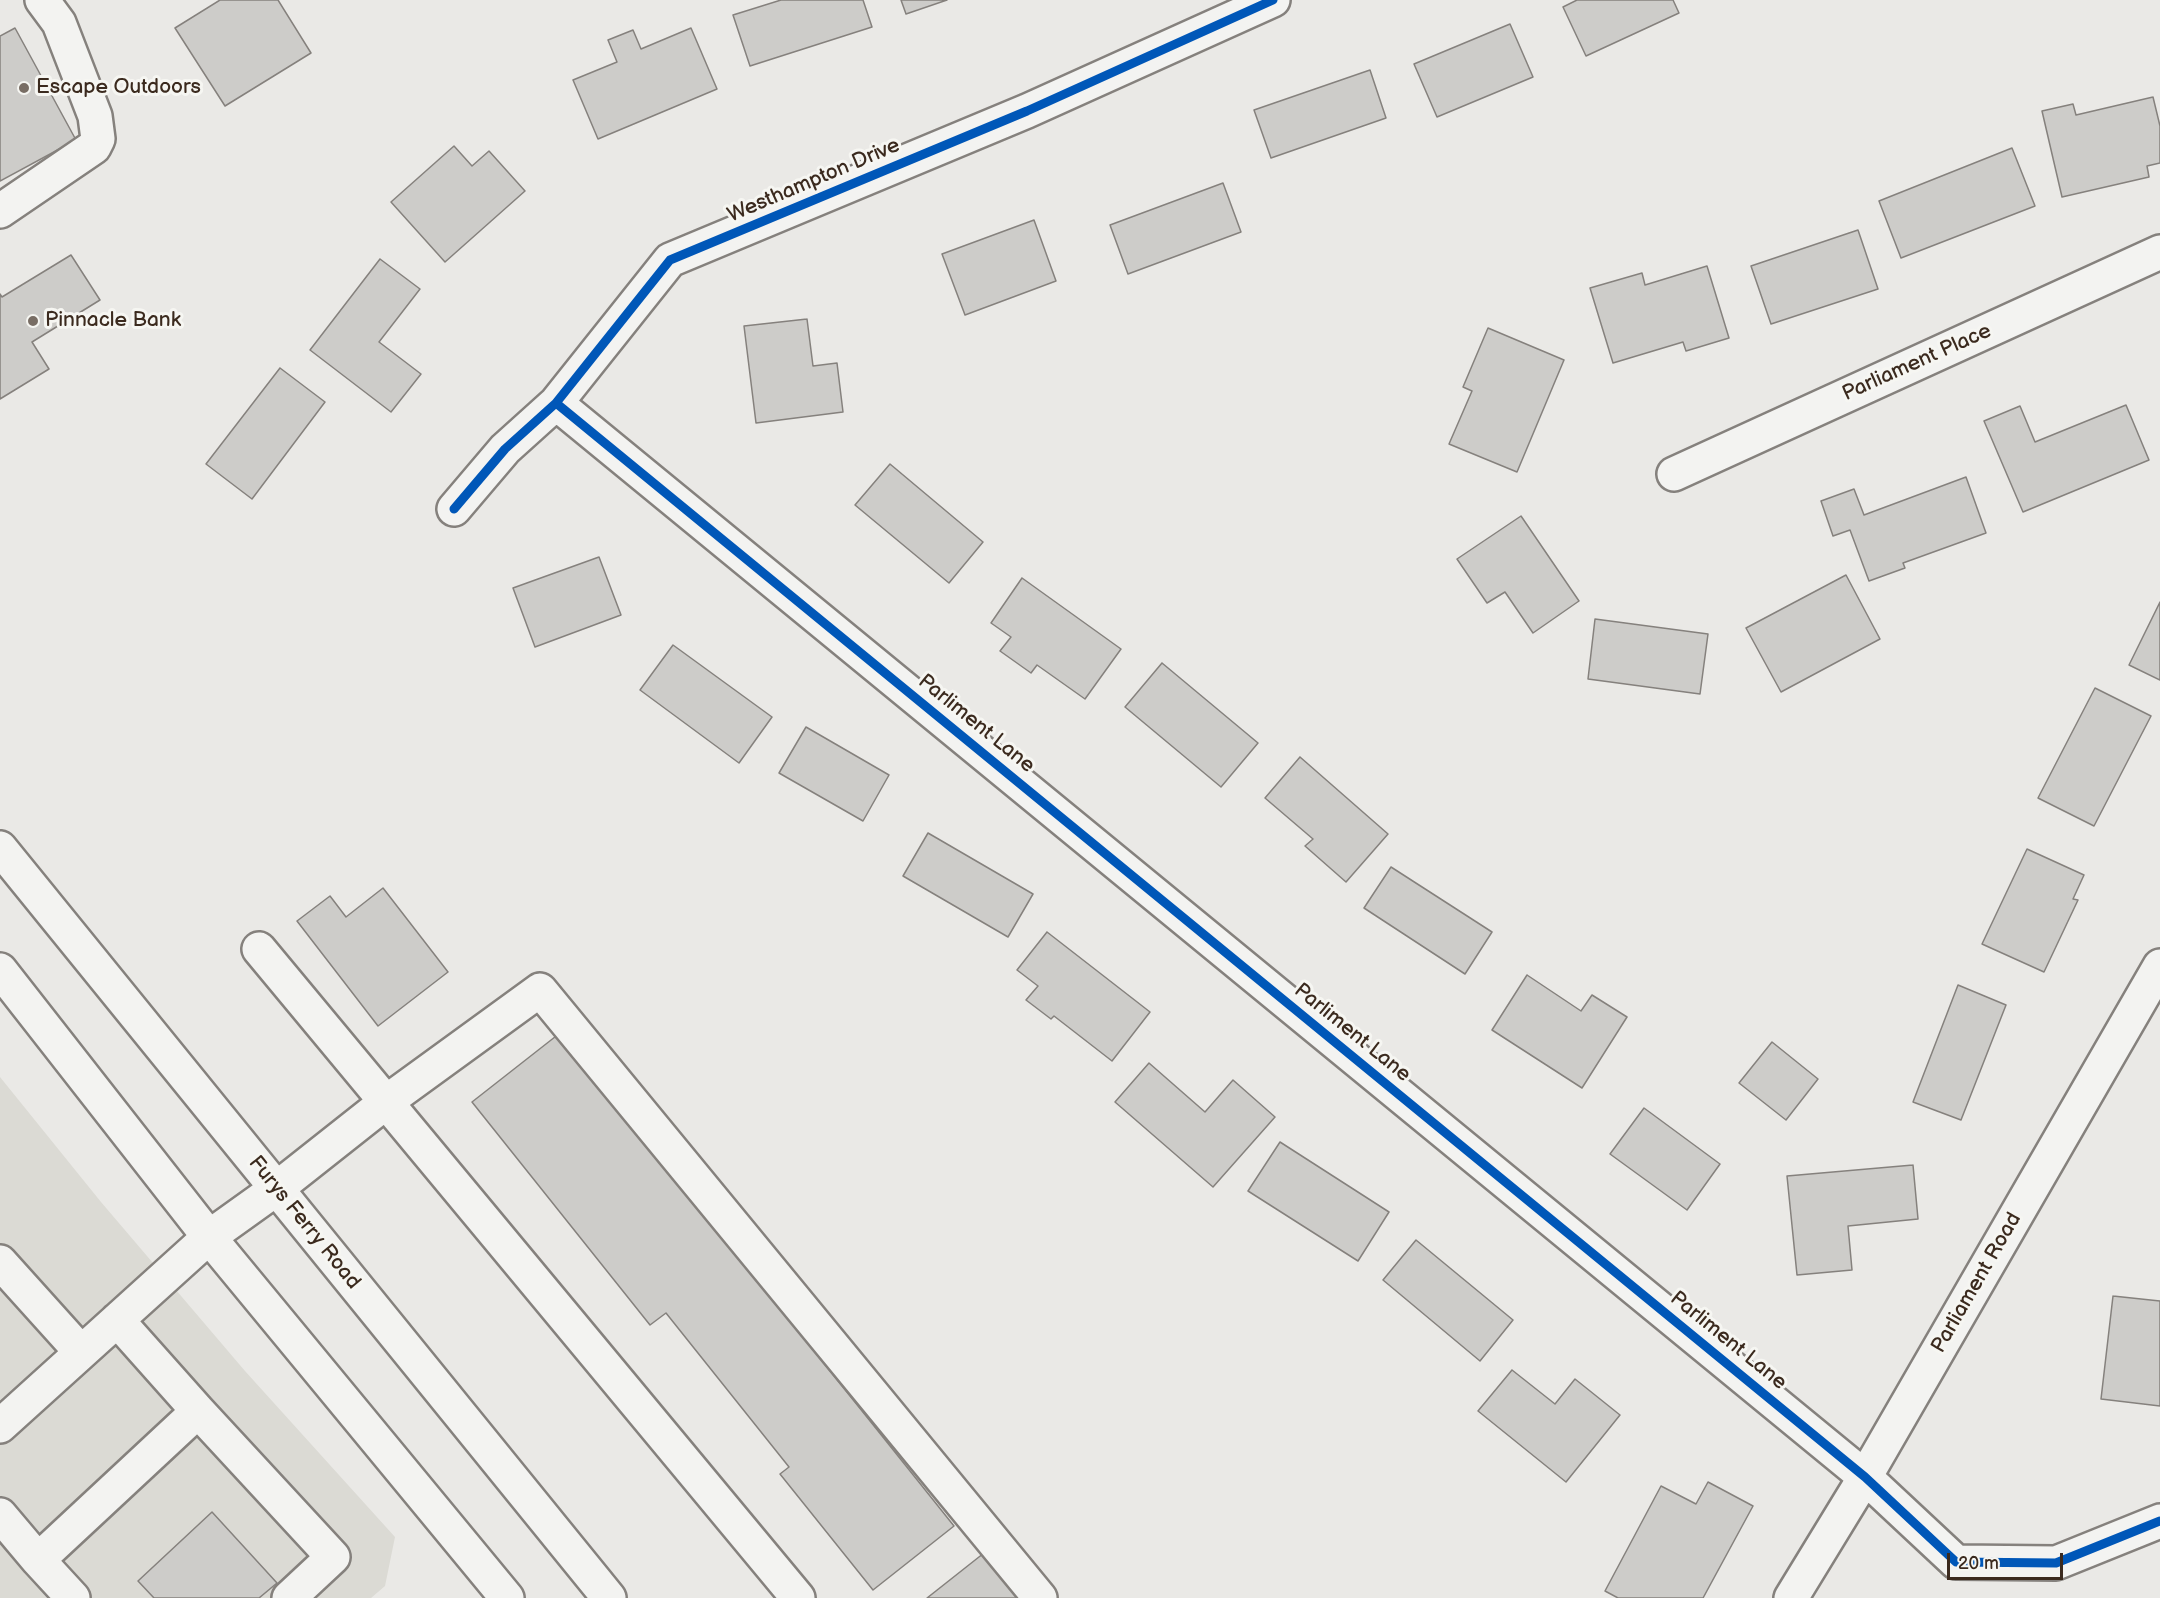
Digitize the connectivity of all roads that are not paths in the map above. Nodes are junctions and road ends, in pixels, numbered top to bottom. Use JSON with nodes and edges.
{"nodes":[{"id":1,"x":42,"y":0,"type":"edge"},
{"id":2,"x":1273,"y":0,"type":"edge"},
{"id":3,"x":0,"y":211,"type":"edge"},
{"id":4,"x":2160,"y":252,"type":"edge"},
{"id":5,"x":556,"y":403,"type":"junction"},
{"id":6,"x":1674,"y":474,"type":"dead end"},
{"id":7,"x":454,"y":509,"type":"dead end"},
{"id":8,"x":0,"y":848,"type":"edge"},
{"id":9,"x":259,"y":949,"type":"dead end"},
{"id":10,"x":2160,"y":966,"type":"edge"},
{"id":11,"x":0,"y":970,"type":"edge"},
{"id":12,"x":386,"y":1102,"type":"junction"},
{"id":13,"x":276,"y":1189,"type":"junction"},
{"id":14,"x":209,"y":1236,"type":"junction"},
{"id":15,"x":0,"y":1262,"type":"edge"},
{"id":16,"x":117,"y":1320,"type":"junction"},
{"id":17,"x":81,"y":1353,"type":"junction"},
{"id":18,"x":198,"y":1411,"type":"junction"},
{"id":19,"x":0,"y":1426,"type":"edge"},
{"id":20,"x":1866,"y":1477,"type":"junction"},
{"id":21,"x":0,"y":1515,"type":"edge"},
{"id":22,"x":2160,"y":1521,"type":"edge"},
{"id":23,"x":39,"y":1560,"type":"junction"},
{"id":24,"x":73,"y":1598,"type":"edge"},
{"id":25,"x":289,"y":1598,"type":"edge"},
{"id":26,"x":507,"y":1598,"type":"edge"},
{"id":27,"x":609,"y":1598,"type":"edge"},
{"id":28,"x":798,"y":1598,"type":"edge"},
{"id":29,"x":1040,"y":1598,"type":"edge"},
{"id":30,"x":1791,"y":1598,"type":"edge"}],
"edges":[{"from":1,"to":3,"type":"street"},
{"from":2,"to":5,"type":"street","name":"Westhampton Drive"},
{"from":4,"to":6,"type":"street","name":"Parliament Place"},
{"from":5,"to":7,"type":"street","name":"Westhampton Drive"},
{"from":5,"to":20,"type":"street","name":"Parliment Lane"},
{"from":8,"to":13,"type":"street","name":"Furys Ferry Road"},
{"from":9,"to":12,"type":"street"},
{"from":10,"to":20,"type":"street","name":"Parliament Road"},
{"from":11,"to":14,"type":"street"},
{"from":12,"to":13,"type":"street"},
{"from":12,"to":28,"type":"street"},
{"from":12,"to":29,"type":"street"},
{"from":13,"to":14,"type":"street"},
{"from":13,"to":27,"type":"street","name":"Furys Ferry Road"},
{"from":14,"to":16,"type":"street"},
{"from":14,"to":26,"type":"street"},
{"from":15,"to":17,"type":"street"},
{"from":16,"to":17,"type":"street"},
{"from":16,"to":18,"type":"street"},
{"from":17,"to":19,"type":"street"},
{"from":18,"to":23,"type":"street"},
{"from":18,"to":25,"type":"street"},
{"from":20,"to":22,"type":"street","name":"Parliment Lane"},
{"from":20,"to":30,"type":"street","name":"Parliament Road"},
{"from":21,"to":23,"type":"street"},
{"from":23,"to":24,"type":"street"}]}
